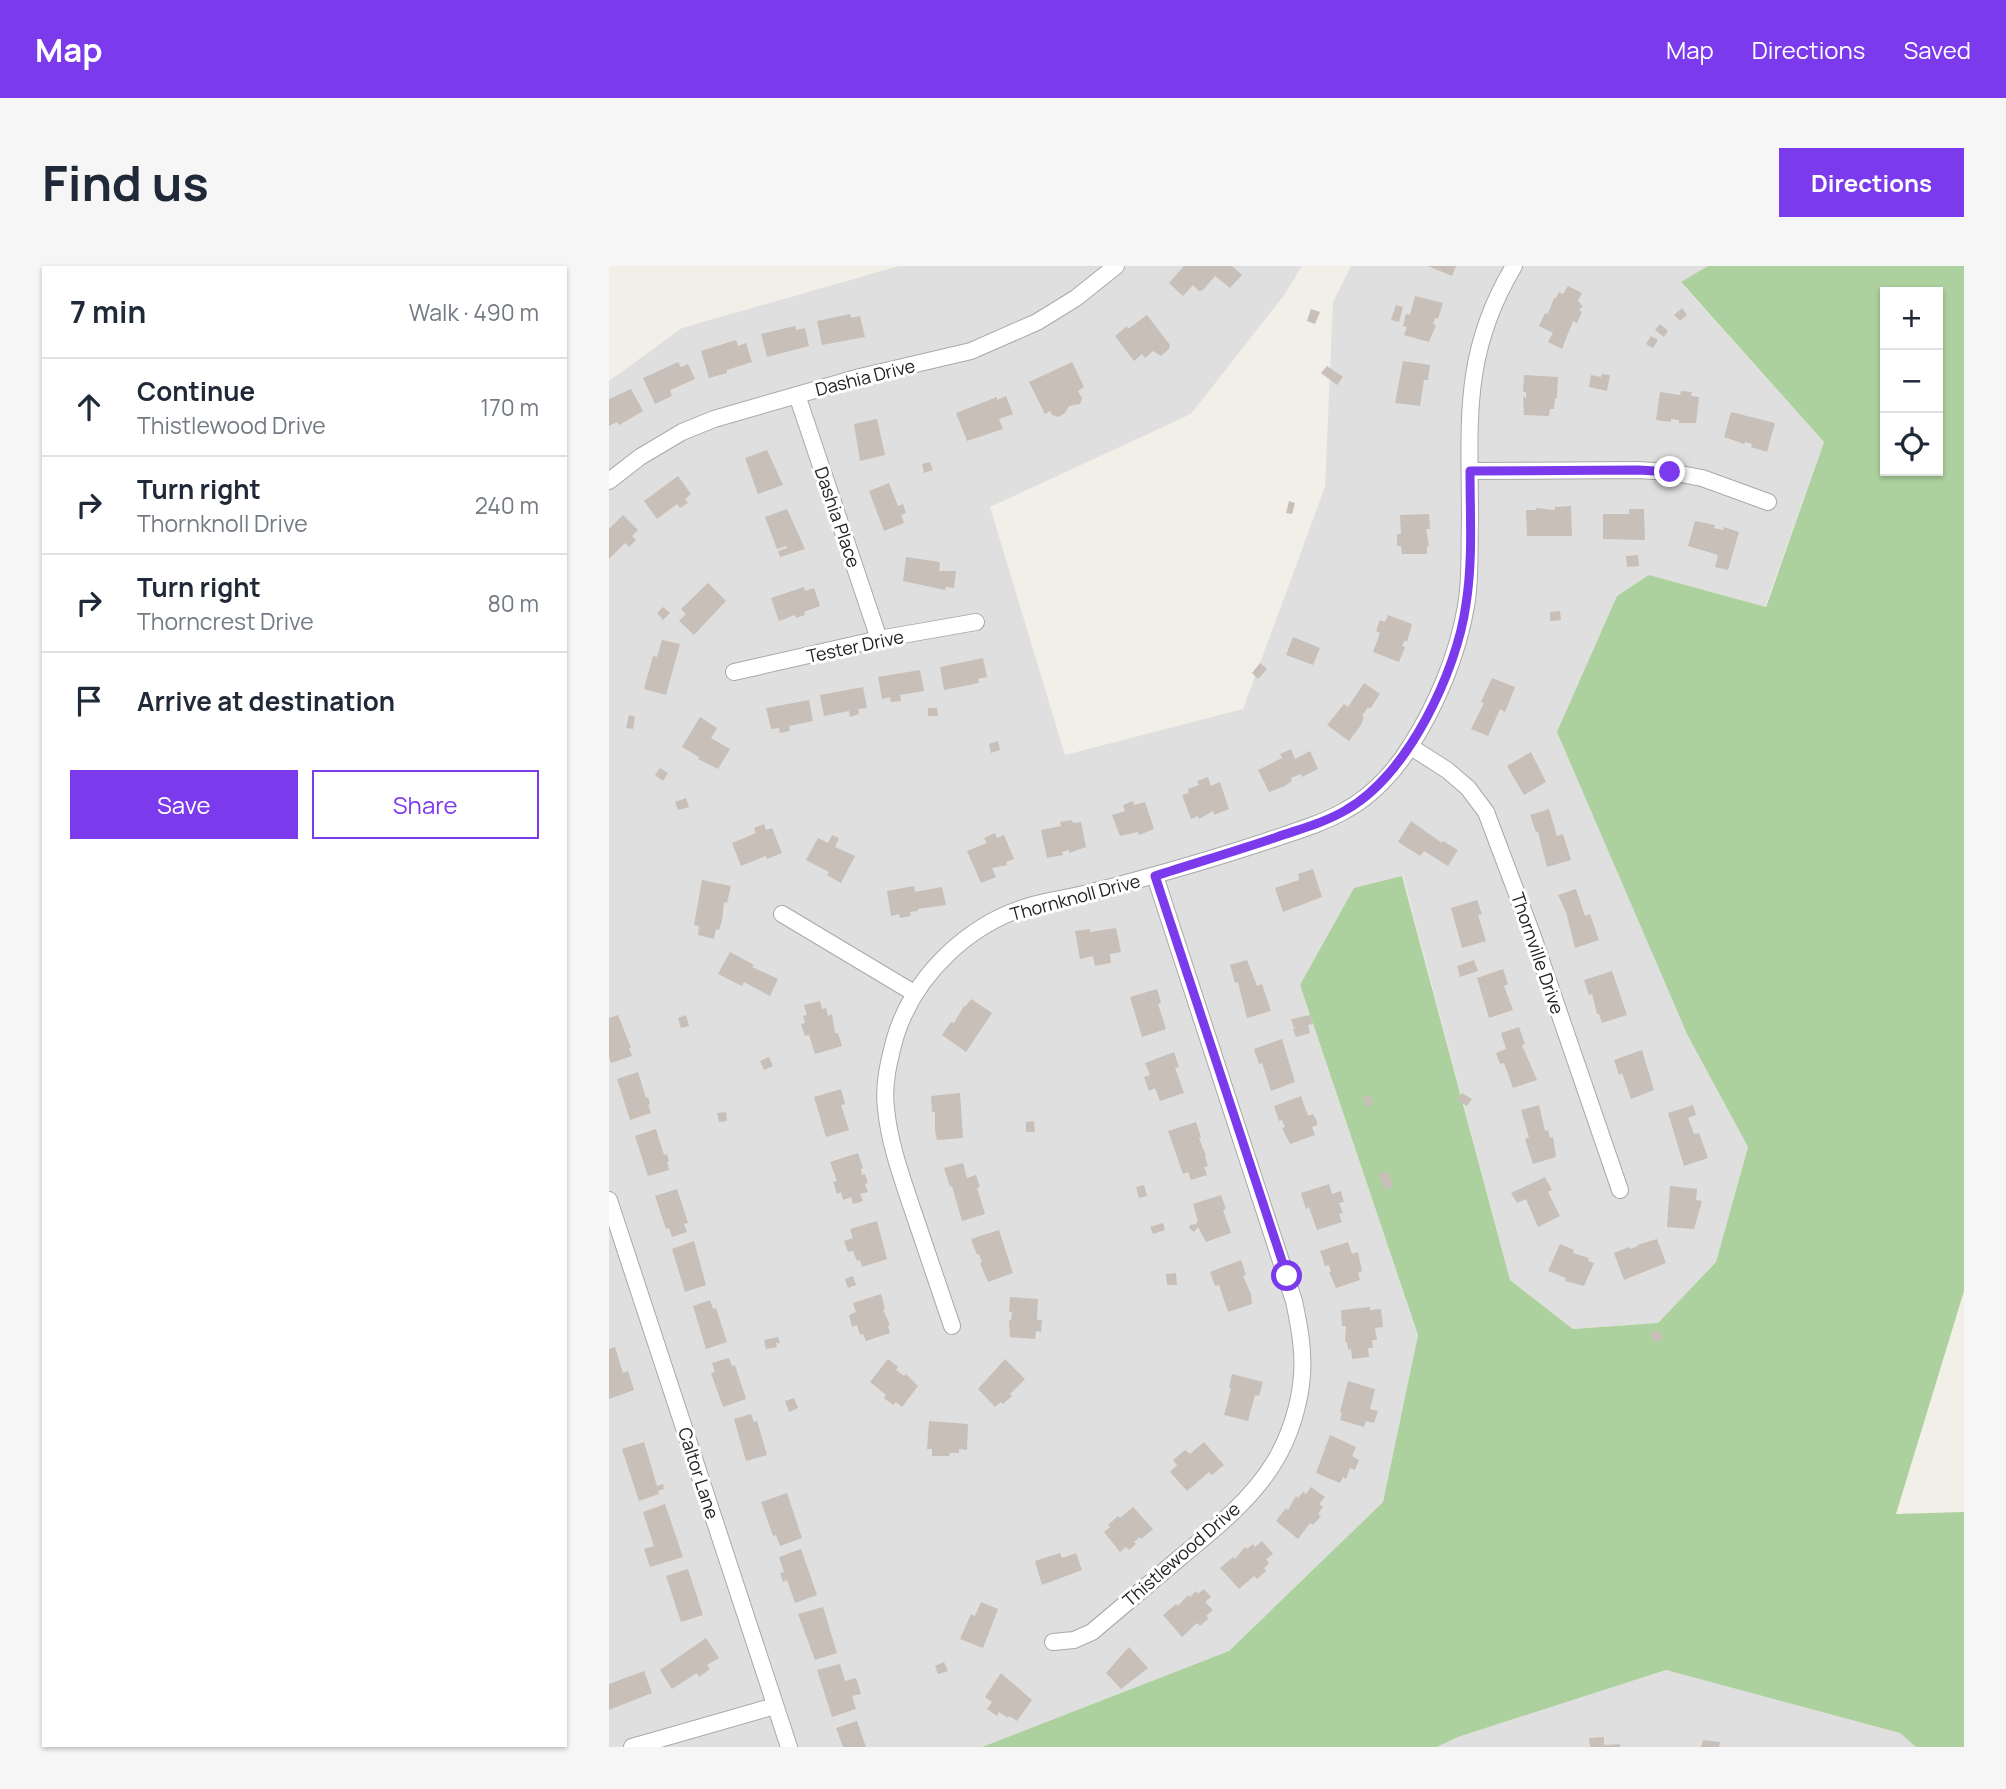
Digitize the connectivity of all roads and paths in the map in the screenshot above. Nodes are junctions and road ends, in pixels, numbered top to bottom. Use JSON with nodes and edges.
{"nodes":[{"id":1,"x":1116,"y":266,"type":"edge"},
{"id":2,"x":1514,"y":266,"type":"edge"},
{"id":3,"x":797,"y":395,"type":"junction"},
{"id":4,"x":1470,"y":471,"type":"junction"},
{"id":5,"x":609,"y":481,"type":"edge"},
{"id":6,"x":1768,"y":502,"type":"dead end"},
{"id":7,"x":976,"y":622,"type":"dead end"},
{"id":8,"x":879,"y":639,"type":"junction"},
{"id":9,"x":734,"y":672,"type":"dead end"},
{"id":10,"x":1411,"y":747,"type":"junction"},
{"id":11,"x":1155,"y":876,"type":"junction"},
{"id":12,"x":782,"y":914,"type":"dead end"},
{"id":13,"x":914,"y":993,"type":"junction"},
{"id":14,"x":1620,"y":1190,"type":"dead end"},
{"id":15,"x":609,"y":1200,"type":"edge"},
{"id":16,"x":952,"y":1326,"type":"dead end"},
{"id":17,"x":1053,"y":1642,"type":"dead end"},
{"id":18,"x":775,"y":1706,"type":"junction"},
{"id":19,"x":632,"y":1747,"type":"edge"},
{"id":20,"x":789,"y":1747,"type":"edge"}],
"edges":[{"from":1,"to":3,"type":"street","name":"Dashia Drive"},
{"from":2,"to":4,"type":"street","name":"Thornknoll Drive"},
{"from":3,"to":5,"type":"street","name":"Dashia Drive"},
{"from":3,"to":8,"type":"street","name":"Dashia Place"},
{"from":4,"to":6,"type":"street"},
{"from":4,"to":10,"type":"street","name":"Thornknoll Drive"},
{"from":7,"to":8,"type":"street","name":"Tester Drive"},
{"from":8,"to":9,"type":"street","name":"Tester Drive"},
{"from":10,"to":11,"type":"street","name":"Thornknoll Drive"},
{"from":10,"to":14,"type":"street","name":"Thornville Drive"},
{"from":11,"to":13,"type":"street","name":"Thornknoll Drive"},
{"from":11,"to":17,"type":"street","name":"Thistlewood Drive"},
{"from":12,"to":13,"type":"street"},
{"from":13,"to":16,"type":"street","name":"Thornknoll Drive"},
{"from":15,"to":18,"type":"street","name":"Caltor Lane"},
{"from":18,"to":19,"type":"street"},
{"from":18,"to":20,"type":"street","name":"Caltor Lane"}]}
